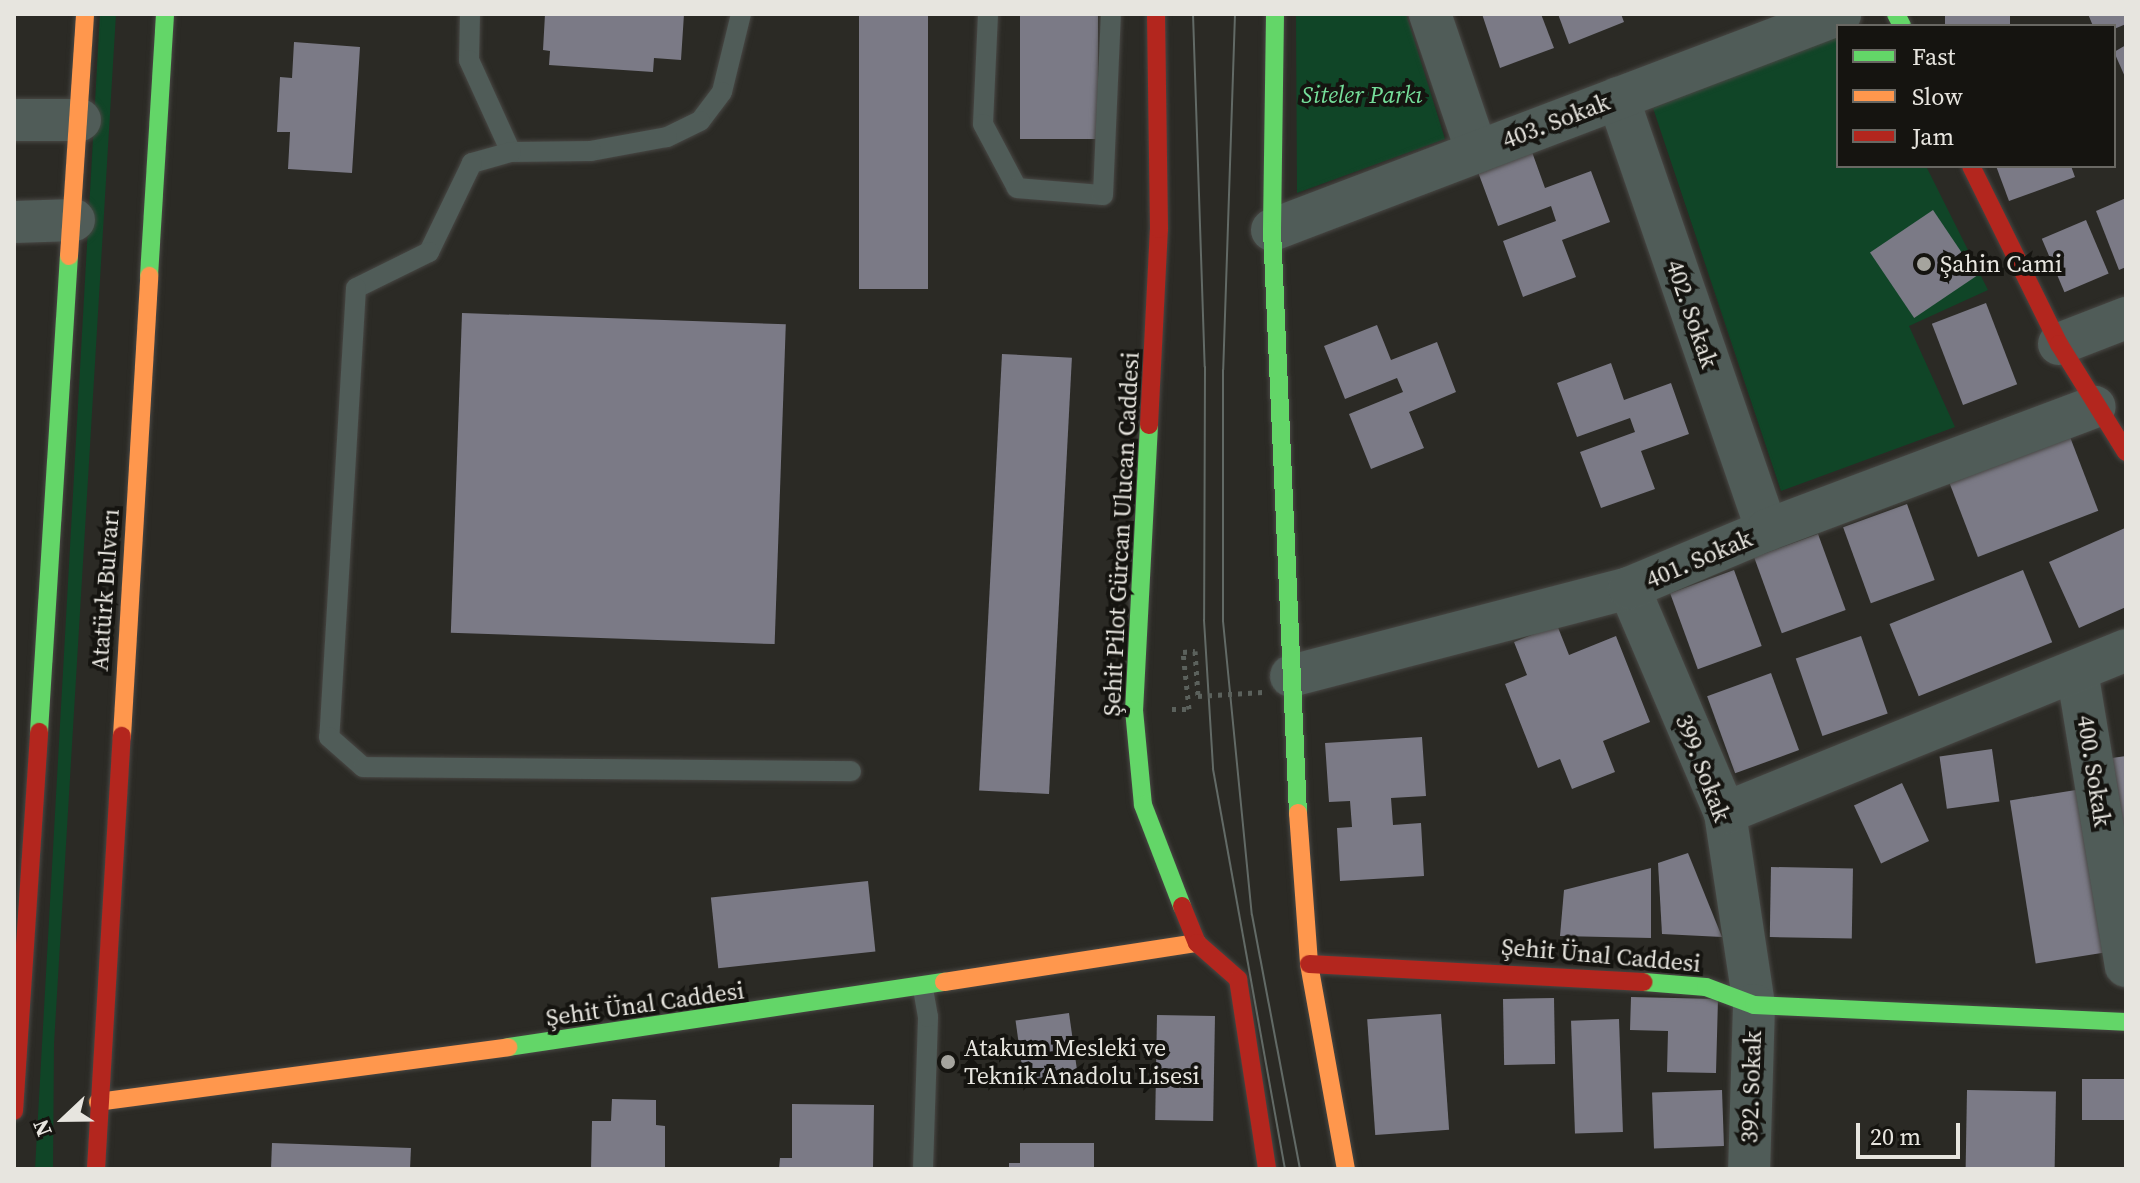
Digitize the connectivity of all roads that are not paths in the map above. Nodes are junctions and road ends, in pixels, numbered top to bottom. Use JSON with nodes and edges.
{"nodes":[{"id":1,"x":85,"y":14,"type":"edge"},
{"id":2,"x":165,"y":14,"type":"edge"},
{"id":3,"x":470,"y":14,"type":"edge"},
{"id":4,"x":741,"y":14,"type":"edge"},
{"id":5,"x":988,"y":14,"type":"edge"},
{"id":6,"x":1111,"y":14,"type":"edge"},
{"id":7,"x":1156,"y":14,"type":"edge"},
{"id":8,"x":1275,"y":14,"type":"edge"},
{"id":9,"x":1430,"y":14,"type":"edge"},
{"id":10,"x":1840,"y":14,"type":"edge"},
{"id":11,"x":1618,"y":98,"type":"junction"},
{"id":12,"x":14,"y":120,"type":"edge"},
{"id":13,"x":80,"y":120,"type":"junction"},
{"id":14,"x":511,"y":152,"type":"junction"},
{"id":15,"x":1477,"y":152,"type":"junction"},
{"id":16,"x":1972,"y":168,"type":"edge"},
{"id":17,"x":74,"y":220,"type":"junction"},
{"id":18,"x":14,"y":222,"type":"edge"},
{"id":19,"x":1272,"y":230,"type":"junction"},
{"id":20,"x":2126,"y":318,"type":"edge"},
{"id":21,"x":2059,"y":344,"type":"junction"},
{"id":22,"x":2095,"y":407,"type":"junction"},
{"id":23,"x":2126,"y":452,"type":"edge"},
{"id":24,"x":1767,"y":530,"type":"junction"},
{"id":25,"x":1629,"y":588,"type":"junction"},
{"id":26,"x":2126,"y":650,"type":"edge"},
{"id":27,"x":2077,"y":671,"type":"junction"},
{"id":28,"x":1277,"y":684,"type":"junction"},
{"id":29,"x":28,"y":706,"type":"edge"},
{"id":30,"x":851,"y":771,"type":"dead end"},
{"id":31,"x":1725,"y":813,"type":"junction"},
{"id":32,"x":1197,"y":943,"type":"junction"},
{"id":33,"x":1309,"y":964,"type":"junction"},
{"id":34,"x":2126,"y":966,"type":"edge"},
{"id":35,"x":923,"y":988,"type":"junction"},
{"id":36,"x":1754,"y":1005,"type":"junction"},
{"id":37,"x":2126,"y":1022,"type":"edge"},
{"id":38,"x":15,"y":1060,"type":"edge"},
{"id":39,"x":98,"y":1102,"type":"junction"},
{"id":40,"x":14,"y":1111,"type":"edge"},
{"id":41,"x":96,"y":1169,"type":"edge"},
{"id":42,"x":923,"y":1169,"type":"edge"},
{"id":43,"x":1267,"y":1169,"type":"edge"},
{"id":44,"x":1346,"y":1169,"type":"edge"},
{"id":45,"x":1749,"y":1169,"type":"edge"}],
"edges":[{"from":1,"to":13,"type":"main road"},
{"from":2,"to":39,"type":"main road","name":"Atatürk Bulvarı"},
{"from":3,"to":14,"type":"lane"},
{"from":4,"to":14,"type":"lane"},
{"from":5,"to":6,"type":"lane"},
{"from":7,"to":32,"type":"main road","name":"Şehit Pilot Gürcan Ulucan Caddesi"},
{"from":8,"to":19,"type":"main road"},
{"from":9,"to":15,"type":"street"},
{"from":10,"to":11,"type":"street","name":"403. Sokak"},
{"from":11,"to":15,"type":"street","name":"403. Sokak"},
{"from":11,"to":24,"type":"street","name":"402. Sokak"},
{"from":12,"to":13,"type":"street"},
{"from":13,"to":17,"type":"main road"},
{"from":14,"to":30,"type":"lane"},
{"from":15,"to":19,"type":"street","name":"403. Sokak"},
{"from":16,"to":21,"type":"main road"},
{"from":17,"to":18,"type":"street"},
{"from":17,"to":29,"type":"main road"},
{"from":19,"to":28,"type":"main road"},
{"from":20,"to":21,"type":"street"},
{"from":21,"to":22,"type":"main road"},
{"from":22,"to":23,"type":"main road"},
{"from":22,"to":24,"type":"street","name":"401. Sokak"},
{"from":24,"to":25,"type":"street","name":"401. Sokak"},
{"from":25,"to":28,"type":"street","name":"401. Sokak"},
{"from":25,"to":31,"type":"street","name":"399. Sokak"},
{"from":26,"to":27,"type":"street"},
{"from":27,"to":31,"type":"street"},
{"from":27,"to":34,"type":"street","name":"400. Sokak"},
{"from":28,"to":33,"type":"main road"},
{"from":29,"to":38,"type":"main road"},
{"from":31,"to":36,"type":"street","name":"399. Sokak"},
{"from":32,"to":35,"type":"main road","name":"Şehit Ünal Caddesi"},
{"from":32,"to":43,"type":"main road","name":"Şehit Pilot Gürcan Ulucan Caddesi"},
{"from":33,"to":36,"type":"main road","name":"Şehit Ünal Caddesi"},
{"from":33,"to":44,"type":"main road"},
{"from":35,"to":39,"type":"main road","name":"Şehit Ünal Caddesi"},
{"from":35,"to":42,"type":"lane"},
{"from":36,"to":37,"type":"main road","name":"Şehit Ünal Caddesi"},
{"from":36,"to":45,"type":"street","name":"392. Sokak"},
{"from":38,"to":40,"type":"main road"},
{"from":39,"to":41,"type":"main road","name":"Atatürk Bulvarı"}]}
